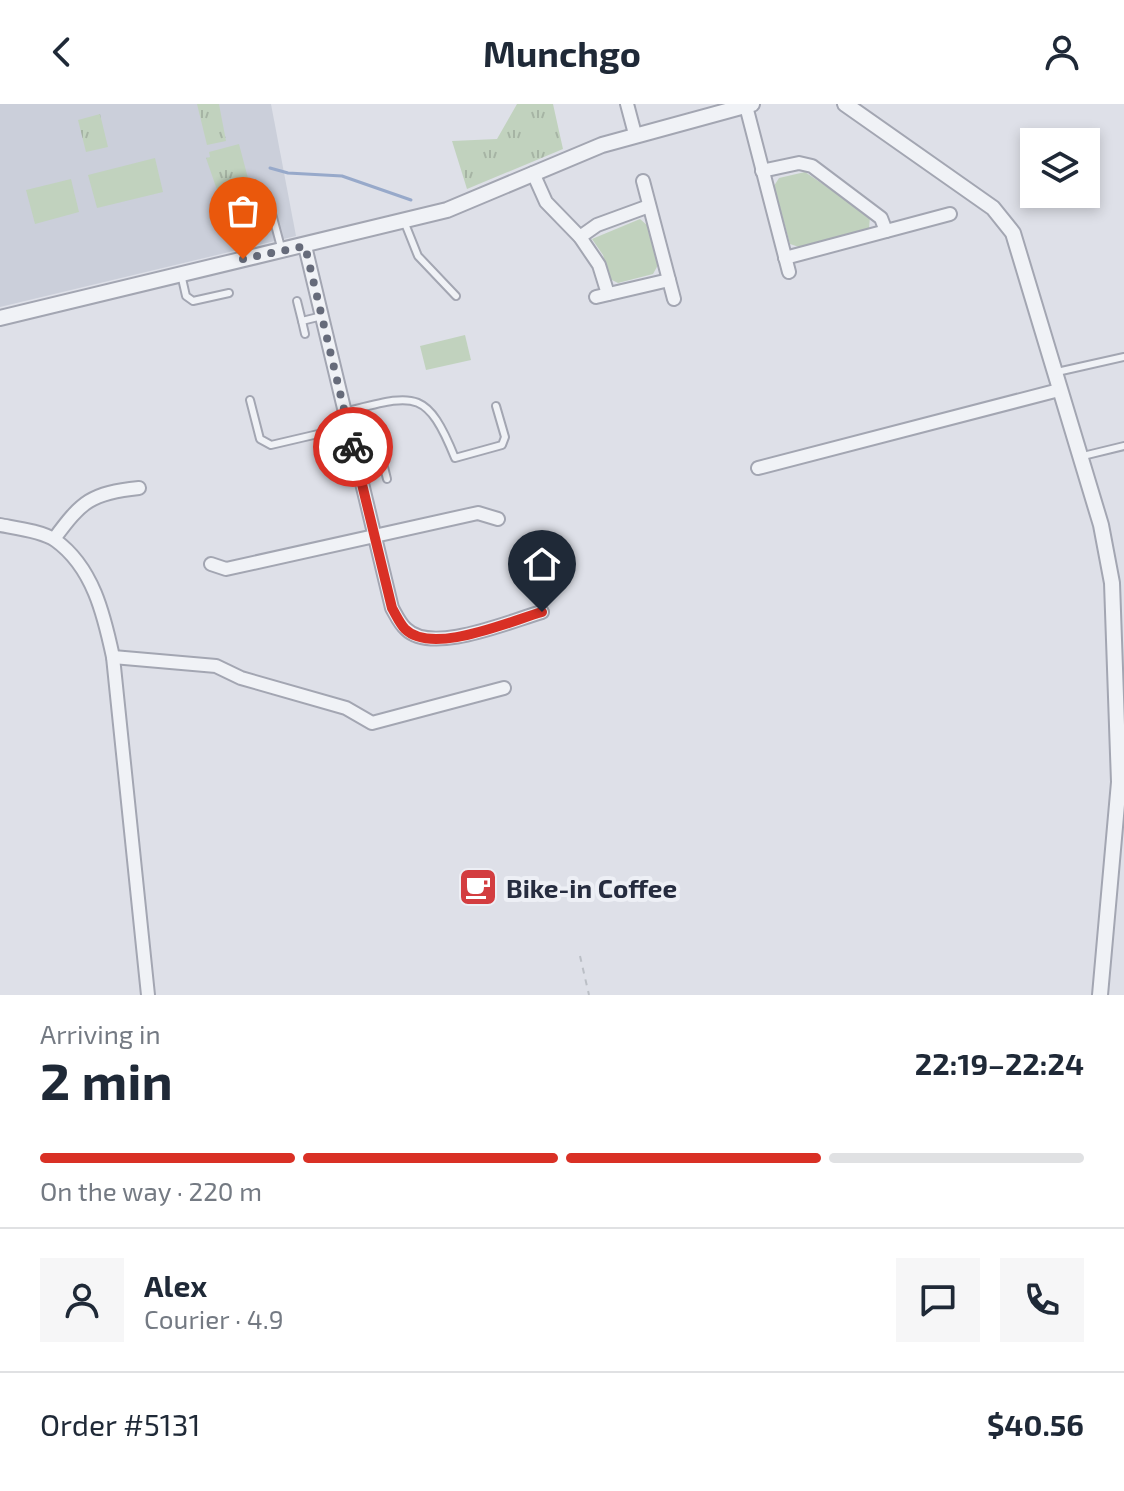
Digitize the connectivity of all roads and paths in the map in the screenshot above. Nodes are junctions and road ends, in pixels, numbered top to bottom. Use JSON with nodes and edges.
{"nodes":[{"id":1,"x":627,"y":104,"type":"edge"},
{"id":2,"x":845,"y":104,"type":"edge"},
{"id":3,"x":749,"y":105,"type":"edge"},
{"id":4,"x":635,"y":134,"type":"junction"},
{"id":5,"x":762,"y":171,"type":"junction"},
{"id":6,"x":533,"y":173,"type":"junction"},
{"id":7,"x":643,"y":181,"type":"dead end"},
{"id":8,"x":649,"y":206,"type":"junction"},
{"id":9,"x":950,"y":214,"type":"dead end"},
{"id":10,"x":404,"y":221,"type":"junction"},
{"id":11,"x":886,"y":231,"type":"junction"},
{"id":12,"x":580,"y":237,"type":"junction"},
{"id":13,"x":305,"y":246,"type":"junction"},
{"id":14,"x":282,"y":251,"type":"junction"},
{"id":15,"x":785,"y":258,"type":"junction"},
{"id":16,"x":243,"y":259,"type":"junction"},
{"id":17,"x":789,"y":272,"type":"dead end"},
{"id":18,"x":181,"y":274,"type":"junction"},
{"id":19,"x":669,"y":280,"type":"junction"},
{"id":20,"x":229,"y":293,"type":"dead end"},
{"id":21,"x":456,"y":296,"type":"dead end"},
{"id":22,"x":674,"y":299,"type":"dead end"},
{"id":23,"x":297,"y":301,"type":"dead end"},
{"id":24,"x":322,"y":316,"type":"junction"},
{"id":25,"x":0,"y":318,"type":"edge"},
{"id":26,"x":302,"y":321,"type":"junction"},
{"id":27,"x":305,"y":334,"type":"dead end"},
{"id":28,"x":1124,"y":357,"type":"edge"},
{"id":29,"x":1054,"y":373,"type":"junction"},
{"id":30,"x":1059,"y":390,"type":"junction"},
{"id":31,"x":250,"y":400,"type":"dead end"},
{"id":32,"x":496,"y":406,"type":"dead end"},
{"id":33,"x":344,"y":412,"type":"junction"},
{"id":34,"x":348,"y":427,"type":"junction"},
{"id":35,"x":1124,"y":446,"type":"edge"},
{"id":36,"x":1079,"y":457,"type":"junction"},
{"id":37,"x":356,"y":461,"type":"junction"},
{"id":38,"x":758,"y":468,"type":"dead end"},
{"id":39,"x":387,"y":479,"type":"dead end"},
{"id":40,"x":139,"y":488,"type":"dead end"},
{"id":41,"x":498,"y":519,"type":"dead end"},
{"id":42,"x":0,"y":525,"type":"edge"},
{"id":43,"x":374,"y":536,"type":"junction"},
{"id":44,"x":54,"y":539,"type":"junction"},
{"id":45,"x":211,"y":564,"type":"dead end"},
{"id":46,"x":542,"y":612,"type":"dead end"},
{"id":47,"x":1119,"y":641,"type":"edge"},
{"id":48,"x":113,"y":657,"type":"junction"},
{"id":49,"x":504,"y":688,"type":"dead end"},
{"id":50,"x":1121,"y":762,"type":"edge"},
{"id":51,"x":580,"y":956,"type":"dead end"},
{"id":52,"x":148,"y":995,"type":"edge"},
{"id":53,"x":589,"y":995,"type":"edge"},
{"id":54,"x":1100,"y":995,"type":"edge"}],
"edges":[{"from":1,"to":4,"type":"street"},
{"from":2,"to":29,"type":"street"},
{"from":3,"to":4,"type":"street"},
{"from":3,"to":5,"type":"street"},
{"from":4,"to":6,"type":"street"},
{"from":5,"to":11,"type":"street"},
{"from":5,"to":15,"type":"street"},
{"from":6,"to":10,"type":"street"},
{"from":6,"to":12,"type":"street"},
{"from":7,"to":8,"type":"street"},
{"from":8,"to":12,"type":"street"},
{"from":8,"to":19,"type":"street"},
{"from":9,"to":11,"type":"street"},
{"from":10,"to":13,"type":"street"},
{"from":10,"to":21,"type":"lane"},
{"from":11,"to":15,"type":"street"},
{"from":12,"to":19,"type":"street"},
{"from":13,"to":14,"type":"street"},
{"from":13,"to":24,"type":"street"},
{"from":14,"to":16,"type":"street"},
{"from":14,"to":16,"type":"lane"},
{"from":15,"to":17,"type":"street"},
{"from":16,"to":18,"type":"street"},
{"from":18,"to":20,"type":"lane"},
{"from":18,"to":25,"type":"street"},
{"from":19,"to":22,"type":"street"},
{"from":23,"to":26,"type":"lane"},
{"from":24,"to":26,"type":"lane"},
{"from":24,"to":33,"type":"street"},
{"from":26,"to":27,"type":"lane"},
{"from":28,"to":29,"type":"lane"},
{"from":29,"to":30,"type":"street"},
{"from":30,"to":36,"type":"street"},
{"from":30,"to":38,"type":"street"},
{"from":31,"to":34,"type":"lane"},
{"from":32,"to":33,"type":"lane"},
{"from":33,"to":34,"type":"street"},
{"from":34,"to":37,"type":"street"},
{"from":35,"to":36,"type":"lane"},
{"from":36,"to":47,"type":"street"},
{"from":37,"to":39,"type":"lane"},
{"from":37,"to":43,"type":"street"},
{"from":40,"to":44,"type":"street"},
{"from":41,"to":43,"type":"street"},
{"from":42,"to":44,"type":"street"},
{"from":43,"to":45,"type":"street"},
{"from":43,"to":46,"type":"street"},
{"from":44,"to":48,"type":"street"},
{"from":47,"to":50,"type":"street"},
{"from":48,"to":49,"type":"street"},
{"from":48,"to":52,"type":"street"},
{"from":50,"to":54,"type":"street"},
{"from":51,"to":53,"type":"path"}]}
